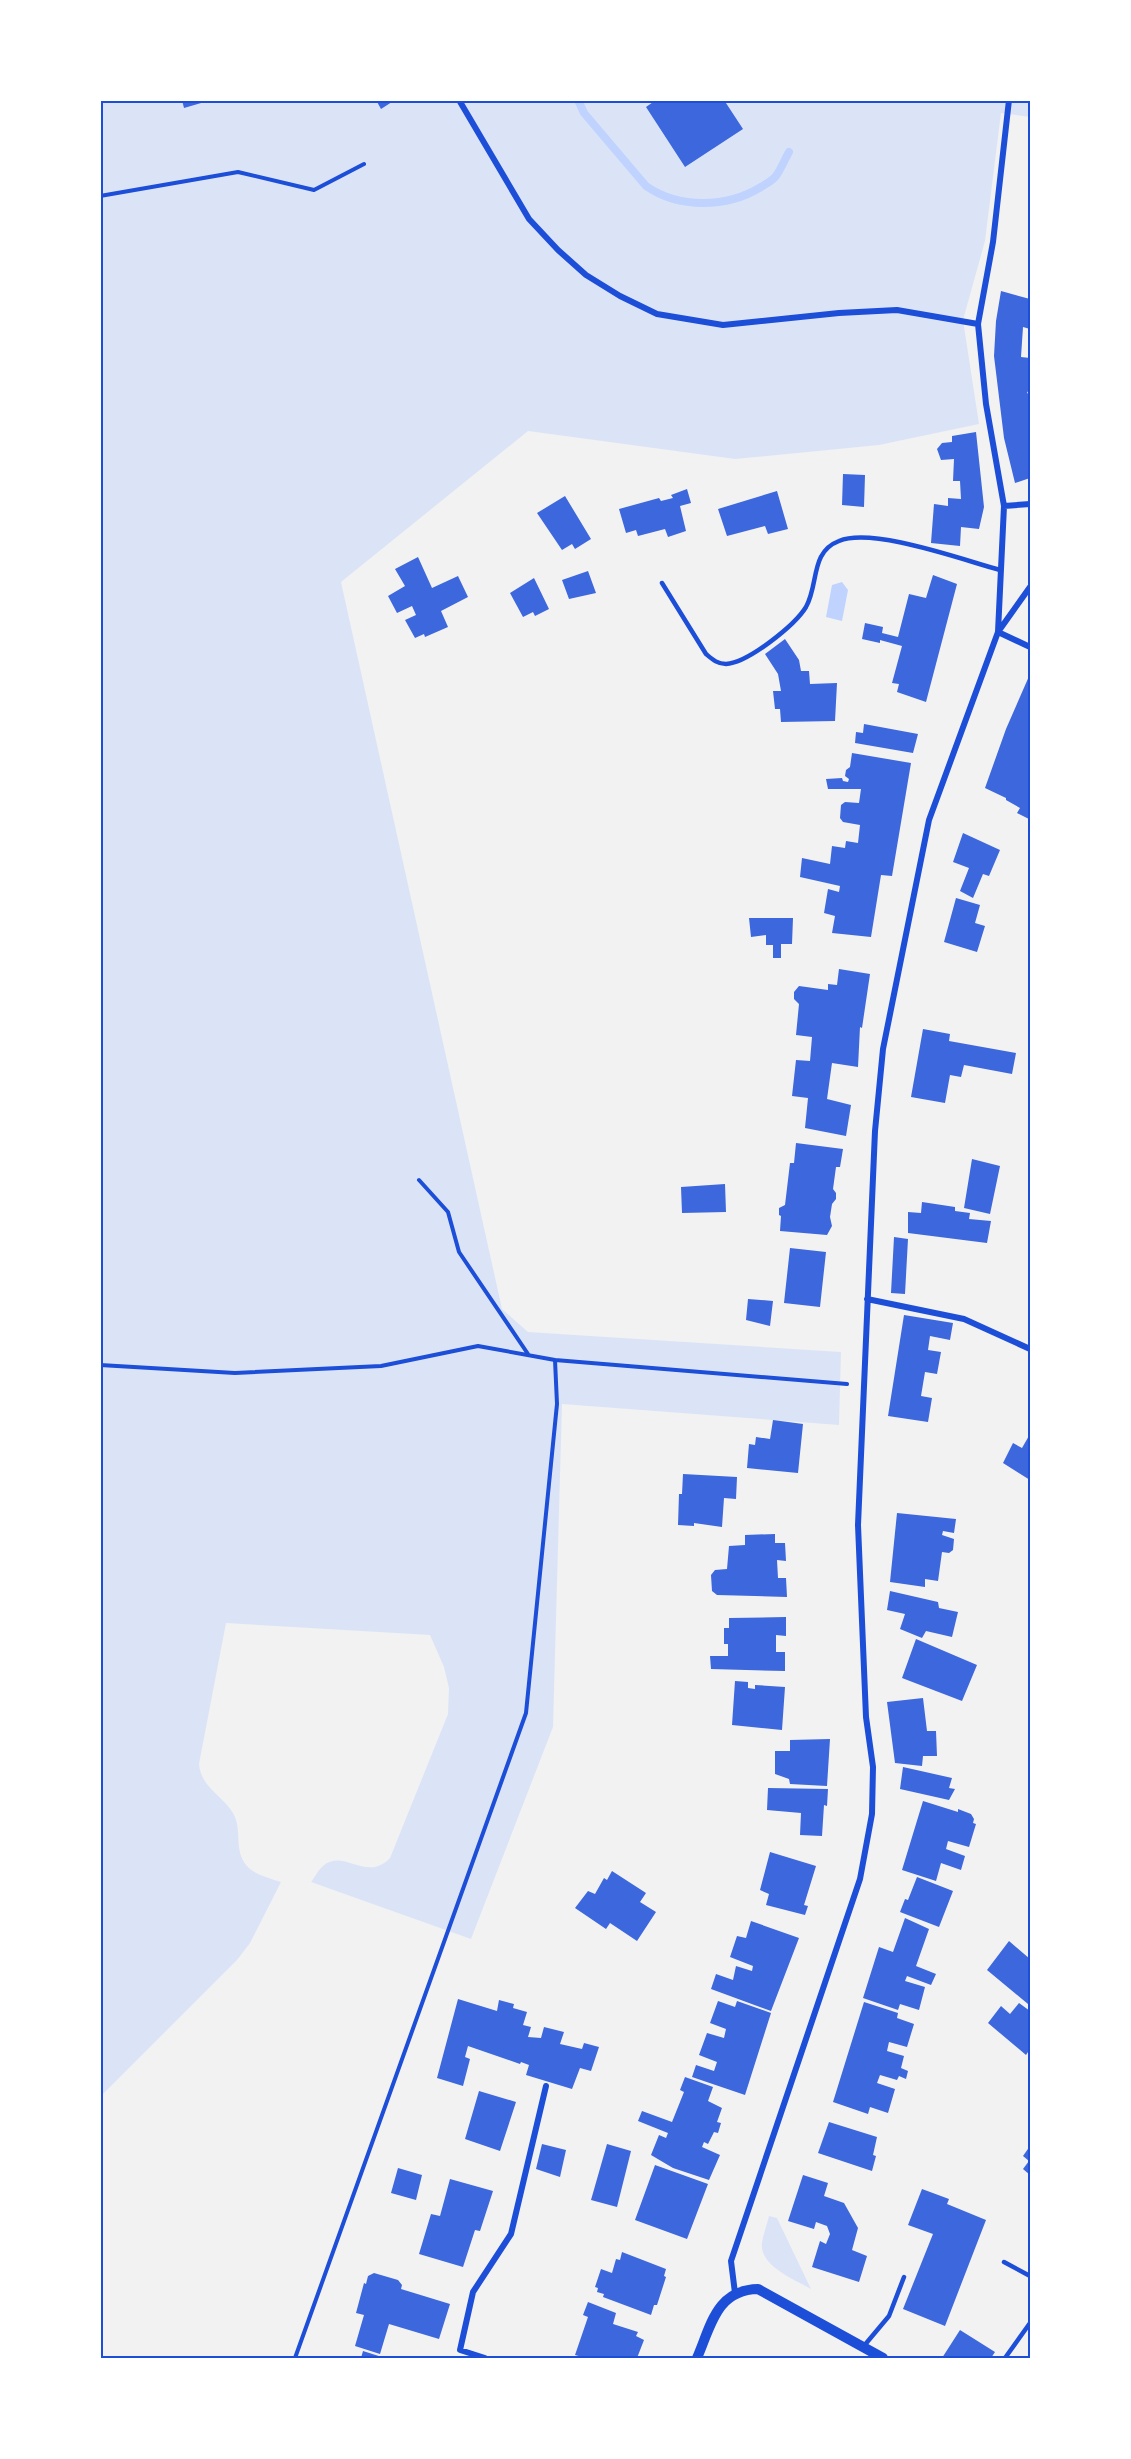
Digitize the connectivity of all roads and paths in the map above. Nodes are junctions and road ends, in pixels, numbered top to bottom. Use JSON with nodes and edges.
{"nodes":[{"id":1,"x":459,"y":100,"type":"edge"},
{"id":2,"x":1009,"y":100,"type":"edge"},
{"id":3,"x":364,"y":164,"type":"dead end"},
{"id":4,"x":100,"y":196,"type":"edge"},
{"id":5,"x":978,"y":324,"type":"junction"},
{"id":6,"x":1030,"y":504,"type":"edge"},
{"id":7,"x":1004,"y":506,"type":"junction"},
{"id":8,"x":1000,"y":570,"type":"junction"},
{"id":9,"x":662,"y":583,"type":"dead end"},
{"id":10,"x":1030,"y":588,"type":"edge"},
{"id":11,"x":998,"y":632,"type":"junction"},
{"id":12,"x":1030,"y":647,"type":"edge"},
{"id":13,"x":419,"y":1180,"type":"dead end"},
{"id":14,"x":867,"y":1299,"type":"junction"},
{"id":15,"x":1030,"y":1349,"type":"edge"},
{"id":16,"x":528,"y":1354,"type":"junction"},
{"id":17,"x":555,"y":1360,"type":"junction"},
{"id":18,"x":100,"y":1365,"type":"edge"},
{"id":19,"x":863,"y":1385,"type":"junction"},
{"id":20,"x":546,"y":2086,"type":"dead end"},
{"id":21,"x":1004,"y":2262,"type":"dead end"},
{"id":22,"x":1030,"y":2276,"type":"edge"},
{"id":23,"x":904,"y":2277,"type":"dead end"},
{"id":24,"x":735,"y":2292,"type":"junction"},
{"id":25,"x":1030,"y":2323,"type":"edge"},
{"id":26,"x":863,"y":2347,"type":"junction"},
{"id":27,"x":698,"y":2357,"type":"edge"},
{"id":28,"x":295,"y":2358,"type":"edge"},
{"id":29,"x":484,"y":2358,"type":"edge"},
{"id":30,"x":883,"y":2358,"type":"edge"},
{"id":31,"x":1005,"y":2358,"type":"edge"}],
"edges":[{"from":1,"to":5,"type":"street"},
{"from":2,"to":5,"type":"street"},
{"from":3,"to":4,"type":"path"},
{"from":5,"to":7,"type":"street"},
{"from":6,"to":7,"type":"street"},
{"from":7,"to":8,"type":"street"},
{"from":8,"to":9,"type":"lane"},
{"from":8,"to":11,"type":"street"},
{"from":10,"to":11,"type":"street"},
{"from":11,"to":12,"type":"street"},
{"from":11,"to":14,"type":"street"},
{"from":13,"to":16,"type":"path"},
{"from":14,"to":15,"type":"street"},
{"from":14,"to":19,"type":"street"},
{"from":16,"to":17,"type":"path"},
{"from":16,"to":18,"type":"path"},
{"from":17,"to":19,"type":"path"},
{"from":17,"to":28,"type":"path"},
{"from":19,"to":24,"type":"street"},
{"from":20,"to":29,"type":"street"},
{"from":21,"to":22,"type":"lane"},
{"from":23,"to":26,"type":"lane"},
{"from":24,"to":26,"type":"street"},
{"from":24,"to":27,"type":"street"},
{"from":25,"to":31,"type":"lane"},
{"from":26,"to":30,"type":"street"}]}
